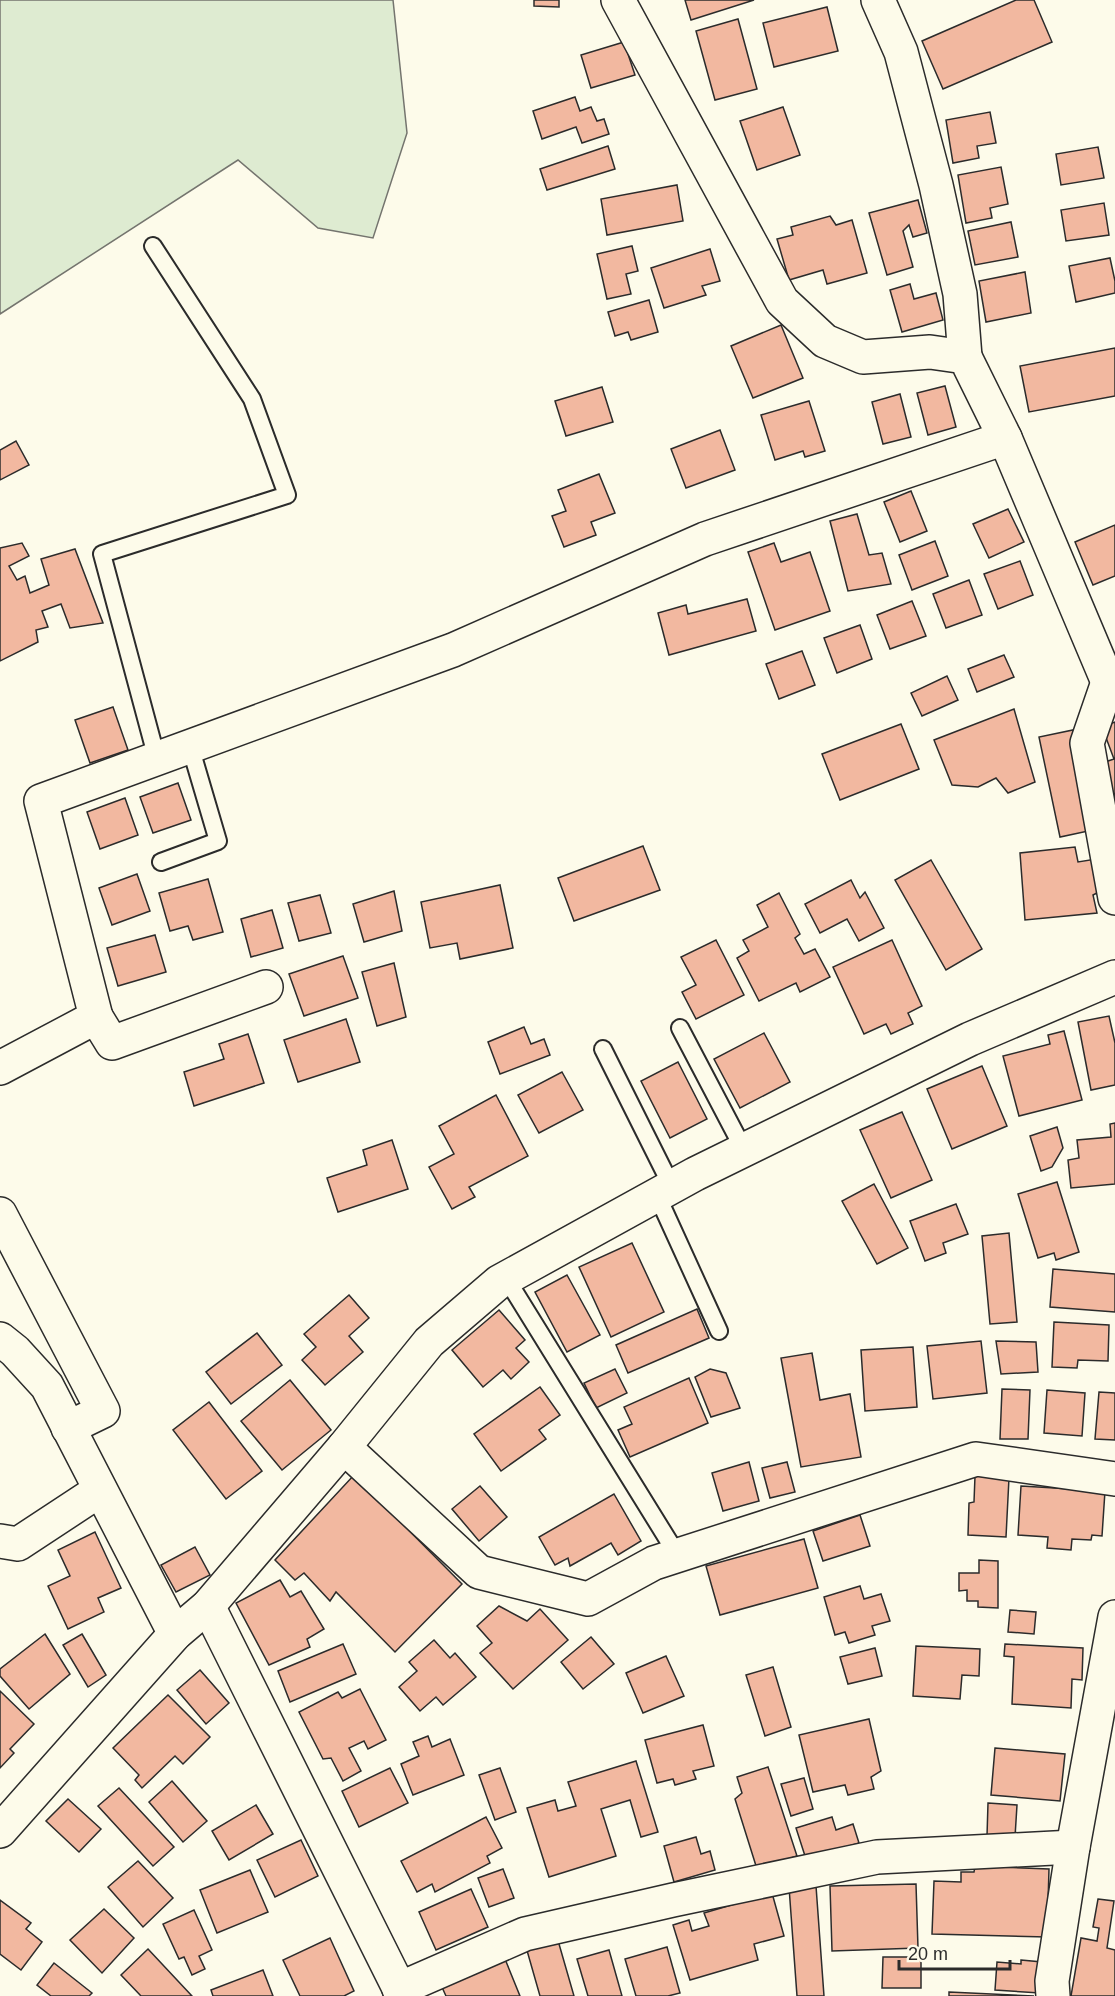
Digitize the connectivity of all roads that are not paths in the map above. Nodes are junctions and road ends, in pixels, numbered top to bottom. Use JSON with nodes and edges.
{"nodes":[{"id":1,"x":618,"y":0,"type":"edge"},
{"id":2,"x":878,"y":0,"type":"edge"},
{"id":3,"x":153,"y":246,"type":"dead end"},
{"id":4,"x":965,"y":357,"type":"junction"},
{"id":5,"x":1005,"y":438,"type":"junction"},
{"id":6,"x":1111,"y":678,"type":"edge"},
{"id":7,"x":190,"y":746,"type":"junction"},
{"id":8,"x":157,"y":759,"type":"junction"},
{"id":9,"x":160,"y":862,"type":"dead end"},
{"id":10,"x":1115,"y":898,"type":"edge"},
{"id":11,"x":1115,"y":977,"type":"edge"},
{"id":12,"x":266,"y":987,"type":"dead end"},
{"id":13,"x":96,"y":1017,"type":"junction"},
{"id":14,"x":680,"y":1028,"type":"dead end"},
{"id":15,"x":603,"y":1049,"type":"dead end"},
{"id":16,"x":0,"y":1068,"type":"edge"},
{"id":17,"x":744,"y":1150,"type":"junction"},
{"id":18,"x":664,"y":1191,"type":"junction"},
{"id":19,"x":0,"y":1214,"type":"edge"},
{"id":20,"x":506,"y":1278,"type":"junction"},
{"id":21,"x":719,"y":1331,"type":"dead end"},
{"id":22,"x":0,"y":1339,"type":"edge"},
{"id":23,"x":68,"y":1428,"type":"junction"},
{"id":24,"x":344,"y":1447,"type":"junction"},
{"id":25,"x":1115,"y":1479,"type":"edge"},
{"id":26,"x":100,"y":1490,"type":"junction"},
{"id":27,"x":0,"y":1541,"type":"edge"},
{"id":28,"x":678,"y":1556,"type":"junction"},
{"id":29,"x":208,"y":1606,"type":"junction"},
{"id":30,"x":1115,"y":1617,"type":"edge"},
{"id":31,"x":175,"y":1634,"type":"junction"},
{"id":32,"x":0,"y":1831,"type":"edge"},
{"id":33,"x":1073,"y":1847,"type":"junction"},
{"id":34,"x":401,"y":1993,"type":"edge"},
{"id":35,"x":1053,"y":1996,"type":"edge"}],
"edges":[{"from":1,"to":4,"type":"street"},
{"from":2,"to":4,"type":"street"},
{"from":3,"to":8,"type":"lane"},
{"from":4,"to":5,"type":"street"},
{"from":5,"to":6,"type":"street"},
{"from":5,"to":7,"type":"street"},
{"from":6,"to":10,"type":"street"},
{"from":7,"to":8,"type":"street"},
{"from":7,"to":9,"type":"lane"},
{"from":8,"to":13,"type":"street"},
{"from":11,"to":17,"type":"street"},
{"from":12,"to":13,"type":"street"},
{"from":13,"to":16,"type":"street"},
{"from":14,"to":17,"type":"lane"},
{"from":15,"to":18,"type":"lane"},
{"from":17,"to":18,"type":"street"},
{"from":18,"to":20,"type":"street"},
{"from":18,"to":21,"type":"lane"},
{"from":19,"to":23,"type":"street"},
{"from":20,"to":24,"type":"street"},
{"from":20,"to":28,"type":"lane"},
{"from":22,"to":23,"type":"street"},
{"from":23,"to":26,"type":"street"},
{"from":24,"to":28,"type":"street"},
{"from":24,"to":29,"type":"street"},
{"from":25,"to":28,"type":"street"},
{"from":26,"to":27,"type":"street"},
{"from":26,"to":31,"type":"street"},
{"from":29,"to":31,"type":"street"},
{"from":29,"to":34,"type":"street"},
{"from":30,"to":33,"type":"street"},
{"from":31,"to":32,"type":"street"},
{"from":33,"to":34,"type":"street"},
{"from":33,"to":35,"type":"street"}]}
